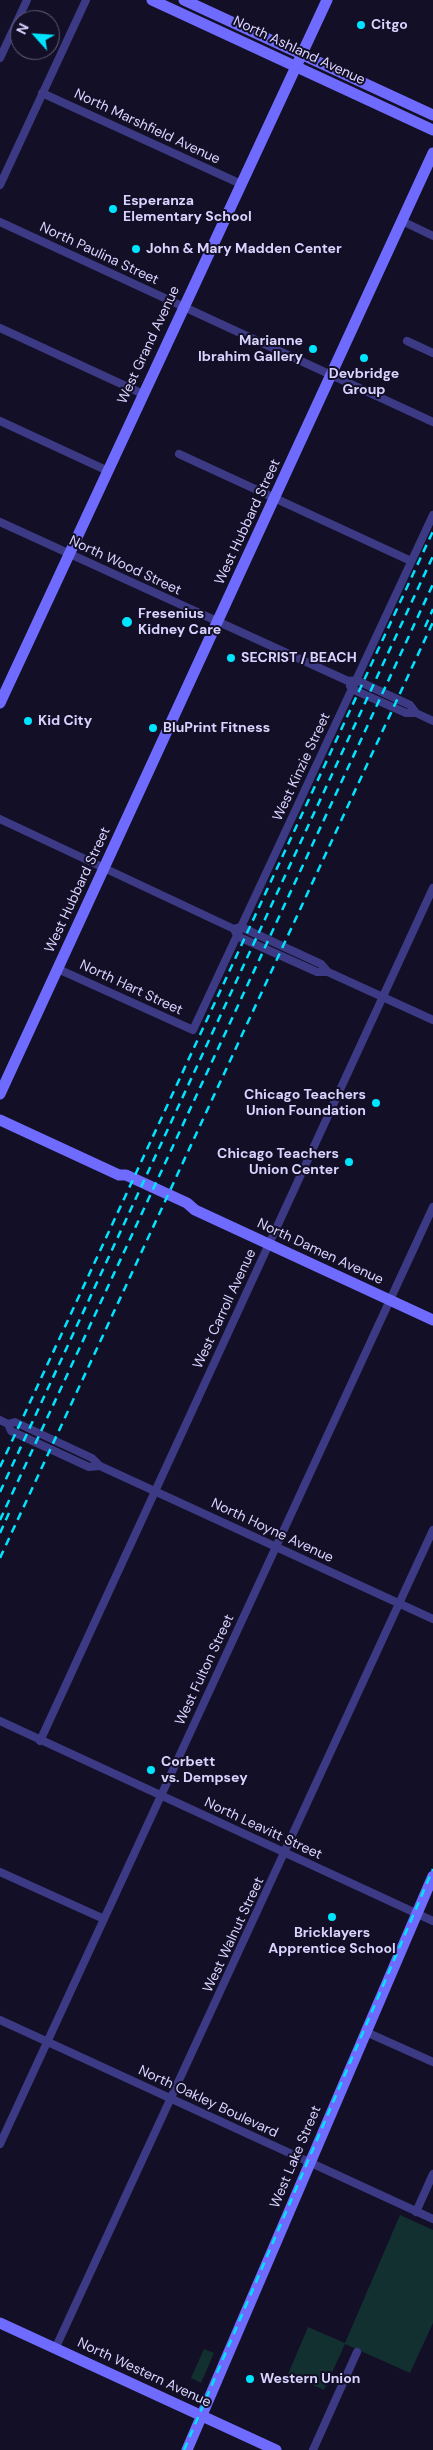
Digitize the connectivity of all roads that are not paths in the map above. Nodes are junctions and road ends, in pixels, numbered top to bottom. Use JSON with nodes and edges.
{"nodes":[{"id":1,"x":27,"y":0,"type":"edge"},
{"id":2,"x":86,"y":0,"type":"edge"},
{"id":3,"x":152,"y":0,"type":"edge"},
{"id":4,"x":184,"y":0,"type":"edge"},
{"id":5,"x":326,"y":0,"type":"edge"},
{"id":6,"x":301,"y":54,"type":"junction"},
{"id":7,"x":0,"y":58,"type":"edge"},
{"id":8,"x":296,"y":66,"type":"junction"},
{"id":9,"x":42,"y":93,"type":"junction"},
{"id":10,"x":433,"y":115,"type":"edge"},
{"id":11,"x":433,"y":130,"type":"edge"},
{"id":12,"x":433,"y":152,"type":"edge"},
{"id":13,"x":241,"y":184,"type":"junction"},
{"id":14,"x":0,"y":185,"type":"edge"},
{"id":15,"x":402,"y":221,"type":"junction"},
{"id":16,"x":0,"y":222,"type":"edge"},
{"id":17,"x":433,"y":236,"type":"edge"},
{"id":18,"x":184,"y":306,"type":"junction"},
{"id":19,"x":0,"y":328,"type":"edge"},
{"id":20,"x":407,"y":341,"type":"dead end"},
{"id":21,"x":433,"y":353,"type":"edge"},
{"id":22,"x":332,"y":375,"type":"junction"},
{"id":23,"x":144,"y":394,"type":"junction"},
{"id":24,"x":0,"y":421,"type":"edge"},
{"id":25,"x":433,"y":422,"type":"edge"},
{"id":26,"x":179,"y":454,"type":"dead end"},
{"id":27,"x":108,"y":471,"type":"junction"},
{"id":28,"x":276,"y":498,"type":"junction"},
{"id":29,"x":433,"y":515,"type":"edge"},
{"id":30,"x":0,"y":522,"type":"edge"},
{"id":31,"x":69,"y":554,"type":"junction"},
{"id":32,"x":411,"y":561,"type":"junction"},
{"id":33,"x":218,"y":623,"type":"junction"},
{"id":34,"x":352,"y":684,"type":"junction"},
{"id":35,"x":0,"y":703,"type":"edge"},
{"id":36,"x":433,"y":720,"type":"edge"},
{"id":37,"x":0,"y":819,"type":"edge"},
{"id":38,"x":105,"y":868,"type":"junction"},
{"id":39,"x":433,"y":888,"type":"edge"},
{"id":40,"x":237,"y":931,"type":"junction"},
{"id":41,"x":58,"y":969,"type":"junction"},
{"id":42,"x":383,"y":997,"type":"junction"},
{"id":43,"x":433,"y":1020,"type":"edge"},
{"id":44,"x":193,"y":1030,"type":"joint"},
{"id":45,"x":0,"y":1094,"type":"edge"},
{"id":46,"x":0,"y":1120,"type":"edge"},
{"id":47,"x":433,"y":1207,"type":"edge"},
{"id":48,"x":269,"y":1244,"type":"junction"},
{"id":49,"x":390,"y":1300,"type":"junction"},
{"id":50,"x":433,"y":1320,"type":"edge"},
{"id":51,"x":0,"y":1420,"type":"edge"},
{"id":52,"x":155,"y":1491,"type":"junction"},
{"id":53,"x":433,"y":1530,"type":"edge"},
{"id":54,"x":276,"y":1547,"type":"junction"},
{"id":55,"x":399,"y":1604,"type":"junction"},
{"id":56,"x":433,"y":1619,"type":"edge"},
{"id":57,"x":0,"y":1721,"type":"edge"},
{"id":58,"x":40,"y":1740,"type":"junction"},
{"id":59,"x":161,"y":1796,"type":"junction"},
{"id":60,"x":285,"y":1853,"type":"junction"},
{"id":61,"x":0,"y":1872,"type":"edge"},
{"id":62,"x":433,"y":1876,"type":"edge"},
{"id":63,"x":417,"y":1913,"type":"junction"},
{"id":64,"x":104,"y":1919,"type":"junction"},
{"id":65,"x":433,"y":1921,"type":"edge"},
{"id":66,"x":0,"y":2020,"type":"edge"},
{"id":67,"x":366,"y":2032,"type":"junction"},
{"id":68,"x":48,"y":2042,"type":"junction"},
{"id":69,"x":433,"y":2062,"type":"edge"},
{"id":70,"x":172,"y":2099,"type":"junction"},
{"id":71,"x":0,"y":2144,"type":"edge"},
{"id":72,"x":310,"y":2162,"type":"junction"},
{"id":73,"x":433,"y":2174,"type":"edge"},
{"id":74,"x":416,"y":2212,"type":"junction"},
{"id":75,"x":433,"y":2220,"type":"edge"},
{"id":76,"x":0,"y":2323,"type":"edge"},
{"id":77,"x":55,"y":2349,"type":"junction"},
{"id":78,"x":357,"y":2352,"type":"dead end"},
{"id":79,"x":201,"y":2416,"type":"junction"},
{"id":80,"x":187,"y":2450,"type":"edge"},
{"id":81,"x":276,"y":2450,"type":"edge"},
{"id":82,"x":313,"y":2450,"type":"edge"}],
"edges":[{"from":1,"to":7,"type":"street"},
{"from":2,"to":9,"type":"street"},
{"from":3,"to":8,"type":"main road","name":"North Ashland Avenue"},
{"from":4,"to":6,"type":"main road","name":"North Ashland Avenue"},
{"from":5,"to":6,"type":"main road","name":"West Grand Avenue"},
{"from":6,"to":8,"type":"main road","name":"West Grand Avenue"},
{"from":6,"to":10,"type":"main road","name":"North Ashland Avenue"},
{"from":8,"to":11,"type":"main road","name":"North Ashland Avenue"},
{"from":8,"to":13,"type":"main road","name":"West Grand Avenue"},
{"from":9,"to":13,"type":"street","name":"North Marshfield Avenue"},
{"from":9,"to":14,"type":"street"},
{"from":12,"to":15,"type":"main road","name":"West Hubbard Street"},
{"from":13,"to":18,"type":"main road","name":"West Grand Avenue"},
{"from":15,"to":17,"type":"street"},
{"from":15,"to":22,"type":"main road","name":"West Hubbard Street"},
{"from":16,"to":18,"type":"street","name":"North Paulina Street"},
{"from":18,"to":22,"type":"street","name":"North Paulina Street"},
{"from":18,"to":23,"type":"main road","name":"West Grand Avenue"},
{"from":19,"to":23,"type":"street"},
{"from":20,"to":21,"type":"street"},
{"from":22,"to":25,"type":"street","name":"North Paulina Street"},
{"from":22,"to":28,"type":"main road","name":"West Hubbard Street"},
{"from":23,"to":27,"type":"main road","name":"West Grand Avenue"},
{"from":24,"to":27,"type":"street"},
{"from":26,"to":28,"type":"street"},
{"from":27,"to":31,"type":"main road","name":"West Grand Avenue"},
{"from":28,"to":32,"type":"street"},
{"from":28,"to":33,"type":"main road","name":"West Hubbard Street"},
{"from":29,"to":32,"type":"street","name":"West Kinzie Street"},
{"from":30,"to":31,"type":"street","name":"North Wood Street"},
{"from":31,"to":33,"type":"street","name":"North Wood Street"},
{"from":31,"to":35,"type":"main road","name":"West Grand Avenue"},
{"from":32,"to":34,"type":"street","name":"West Kinzie Street"},
{"from":33,"to":34,"type":"street","name":"North Wood Street"},
{"from":33,"to":38,"type":"main road","name":"West Hubbard Street"},
{"from":34,"to":36,"type":"street","name":"North Wood Street"},
{"from":34,"to":40,"type":"street","name":"West Kinzie Street"},
{"from":37,"to":38,"type":"street"},
{"from":38,"to":40,"type":"street"},
{"from":38,"to":41,"type":"main road","name":"West Hubbard Street"},
{"from":39,"to":42,"type":"street","name":"West Carroll Avenue"},
{"from":40,"to":42,"type":"street"},
{"from":40,"to":44,"type":"street","name":"West Kinzie Street"},
{"from":41,"to":44,"type":"street","name":"North Hart Street"},
{"from":41,"to":45,"type":"main road","name":"West Hubbard Street"},
{"from":42,"to":43,"type":"street"},
{"from":42,"to":48,"type":"street","name":"West Carroll Avenue"},
{"from":46,"to":48,"type":"main road","name":"North Damen Avenue"},
{"from":47,"to":49,"type":"street","name":"West Fulton Street"},
{"from":48,"to":49,"type":"main road","name":"North Damen Avenue"},
{"from":48,"to":52,"type":"street","name":"West Carroll Avenue"},
{"from":49,"to":50,"type":"main road","name":"North Damen Avenue"},
{"from":49,"to":54,"type":"street","name":"West Fulton Street"},
{"from":51,"to":52,"type":"street","name":"North Hoyne Avenue"},
{"from":52,"to":54,"type":"street","name":"North Hoyne Avenue"},
{"from":52,"to":58,"type":"street","name":"West Carroll Avenue"},
{"from":53,"to":55,"type":"street","name":"West Walnut Street"},
{"from":54,"to":55,"type":"street","name":"North Hoyne Avenue"},
{"from":54,"to":59,"type":"street","name":"West Fulton Street"},
{"from":55,"to":56,"type":"street","name":"North Hoyne Avenue"},
{"from":55,"to":60,"type":"street","name":"West Walnut Street"},
{"from":57,"to":58,"type":"street","name":"North Leavitt Street"},
{"from":58,"to":59,"type":"street","name":"North Leavitt Street"},
{"from":59,"to":60,"type":"street","name":"North Leavitt Street"},
{"from":59,"to":64,"type":"street","name":"West Fulton Street"},
{"from":60,"to":63,"type":"street","name":"North Leavitt Street"},
{"from":60,"to":70,"type":"street","name":"West Walnut Street"},
{"from":61,"to":64,"type":"street"},
{"from":62,"to":63,"type":"main road","name":"West Lake Street"},
{"from":63,"to":65,"type":"street","name":"North Leavitt Street"},
{"from":63,"to":67,"type":"main road","name":"West Lake Street"},
{"from":64,"to":68,"type":"street","name":"West Fulton Street"},
{"from":66,"to":68,"type":"street","name":"North Oakley Boulevard"},
{"from":67,"to":69,"type":"street"},
{"from":67,"to":72,"type":"main road","name":"West Lake Street"},
{"from":68,"to":70,"type":"street","name":"North Oakley Boulevard"},
{"from":68,"to":71,"type":"street","name":"West Fulton Street"},
{"from":70,"to":72,"type":"street","name":"North Oakley Boulevard"},
{"from":70,"to":77,"type":"street","name":"West Walnut Street"},
{"from":72,"to":74,"type":"street","name":"North Oakley Boulevard"},
{"from":72,"to":79,"type":"main road","name":"West Lake Street"},
{"from":73,"to":74,"type":"street"},
{"from":74,"to":75,"type":"street","name":"North Oakley Boulevard"},
{"from":76,"to":77,"type":"main road","name":"North Western Avenue"},
{"from":77,"to":79,"type":"main road","name":"North Western Avenue"},
{"from":78,"to":82,"type":"street"},
{"from":79,"to":80,"type":"main road","name":"West Lake Street"},
{"from":79,"to":81,"type":"main road","name":"North Western Avenue"}]}
